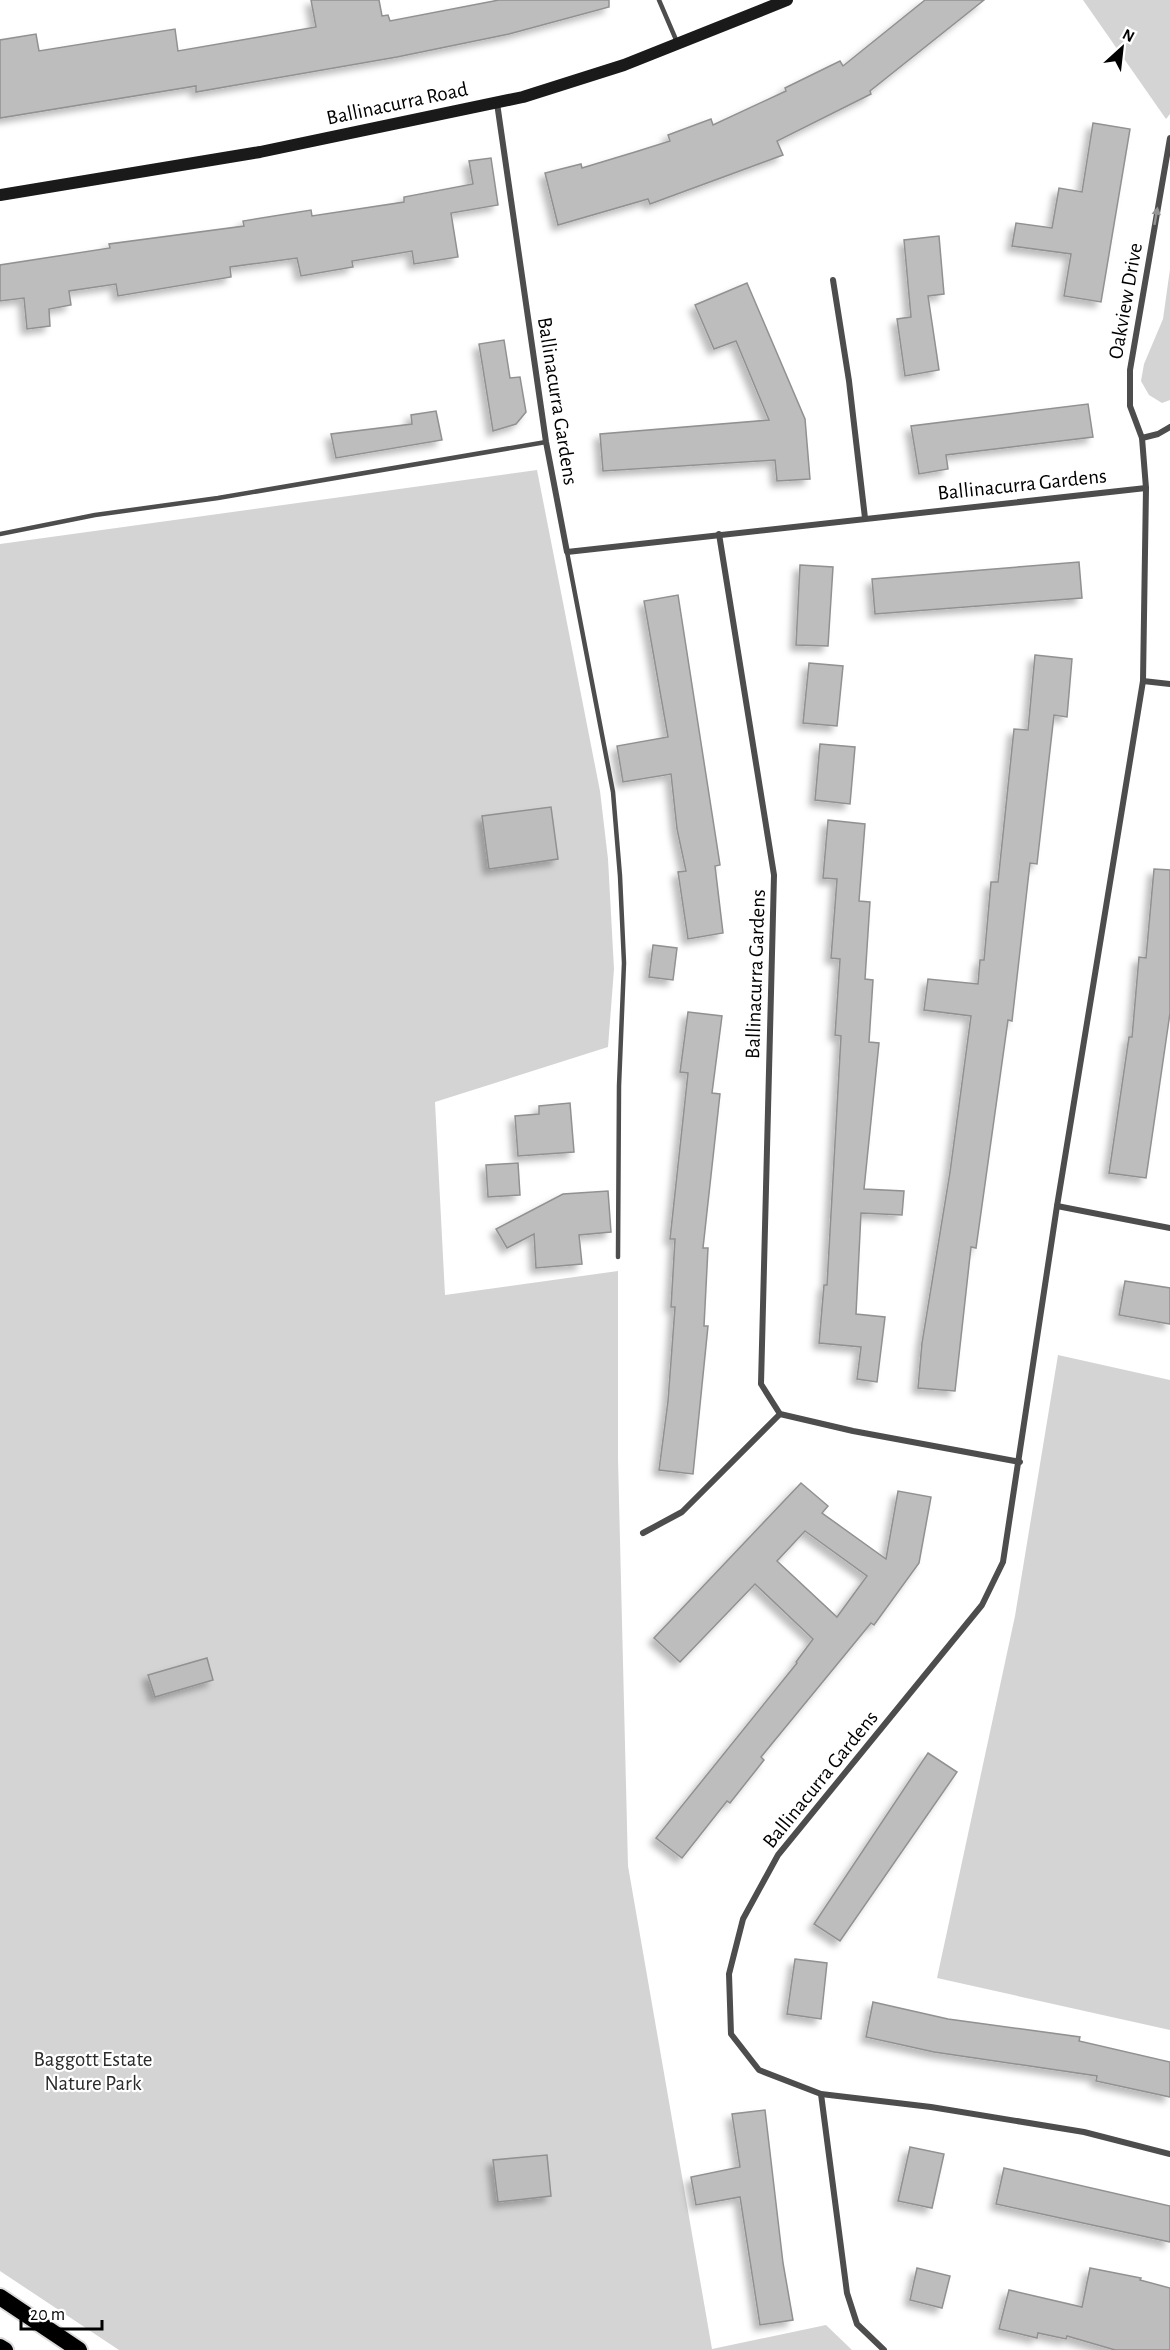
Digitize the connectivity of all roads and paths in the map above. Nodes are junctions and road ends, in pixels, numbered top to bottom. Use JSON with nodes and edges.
{"nodes":[{"id":1,"x":659,"y":0,"type":"edge"},
{"id":2,"x":787,"y":0,"type":"edge"},
{"id":3,"x":678,"y":45,"type":"junction"},
{"id":4,"x":497,"y":103,"type":"junction"},
{"id":5,"x":1170,"y":138,"type":"edge"},
{"id":6,"x":0,"y":195,"type":"edge"},
{"id":7,"x":832,"y":280,"type":"dead end"},
{"id":8,"x":1170,"y":427,"type":"edge"},
{"id":9,"x":1142,"y":438,"type":"junction"},
{"id":10,"x":546,"y":442,"type":"junction"},
{"id":11,"x":1146,"y":488,"type":"junction"},
{"id":12,"x":865,"y":518,"type":"junction"},
{"id":13,"x":0,"y":534,"type":"edge"},
{"id":14,"x":719,"y":534,"type":"junction"},
{"id":15,"x":567,"y":552,"type":"junction"},
{"id":16,"x":1143,"y":681,"type":"junction"},
{"id":17,"x":1170,"y":684,"type":"edge"},
{"id":18,"x":1057,"y":1206,"type":"junction"},
{"id":19,"x":1170,"y":1228,"type":"edge"},
{"id":20,"x":618,"y":1257,"type":"dead end"},
{"id":21,"x":780,"y":1414,"type":"junction"},
{"id":22,"x":1020,"y":1462,"type":"junction"},
{"id":23,"x":644,"y":1533,"type":"dead end"},
{"id":24,"x":821,"y":2094,"type":"junction"},
{"id":25,"x":1170,"y":2154,"type":"edge"},
{"id":26,"x":0,"y":2297,"type":"edge"},
{"id":27,"x":0,"y":2347,"type":"edge"},
{"id":28,"x":5,"y":2350,"type":"edge"},
{"id":29,"x":79,"y":2350,"type":"edge"},
{"id":30,"x":884,"y":2350,"type":"edge"}],
"edges":[{"from":1,"to":3,"type":"lane"},
{"from":2,"to":3,"type":"main road","name":"Ballinacurra Road"},
{"from":3,"to":4,"type":"main road","name":"Ballinacurra Road"},
{"from":4,"to":6,"type":"main road","name":"Ballinacurra Road"},
{"from":4,"to":10,"type":"street","name":"Ballinacurra Gardens"},
{"from":9,"to":5,"type":"street","name":"Oakview Drive","one_way":true},
{"from":7,"to":12,"type":"street"},
{"from":8,"to":9,"type":"street"},
{"from":9,"to":11,"type":"street","name":"Ballinacurra Gardens"},
{"from":10,"to":13,"type":"lane"},
{"from":10,"to":15,"type":"street","name":"Ballinacurra Gardens"},
{"from":11,"to":12,"type":"street","name":"Ballinacurra Gardens"},
{"from":11,"to":16,"type":"street","name":"Ballinacurra Gardens"},
{"from":12,"to":14,"type":"street","name":"Ballinacurra Gardens"},
{"from":14,"to":15,"type":"street","name":"Ballinacurra Gardens"},
{"from":14,"to":21,"type":"street","name":"Ballinacurra Gardens"},
{"from":15,"to":20,"type":"lane"},
{"from":16,"to":17,"type":"street"},
{"from":16,"to":18,"type":"street","name":"Ballinacurra Gardens"},
{"from":18,"to":19,"type":"street"},
{"from":18,"to":22,"type":"street","name":"Ballinacurra Gardens"},
{"from":21,"to":22,"type":"street"},
{"from":21,"to":23,"type":"street"},
{"from":22,"to":24,"type":"street","name":"Ballinacurra Gardens"},
{"from":24,"to":25,"type":"street","name":"Ballinacurra Gardens"},
{"from":24,"to":30,"type":"street"},
{"from":26,"to":29,"type":"highway"},
{"from":27,"to":28,"type":"highway"}]}
